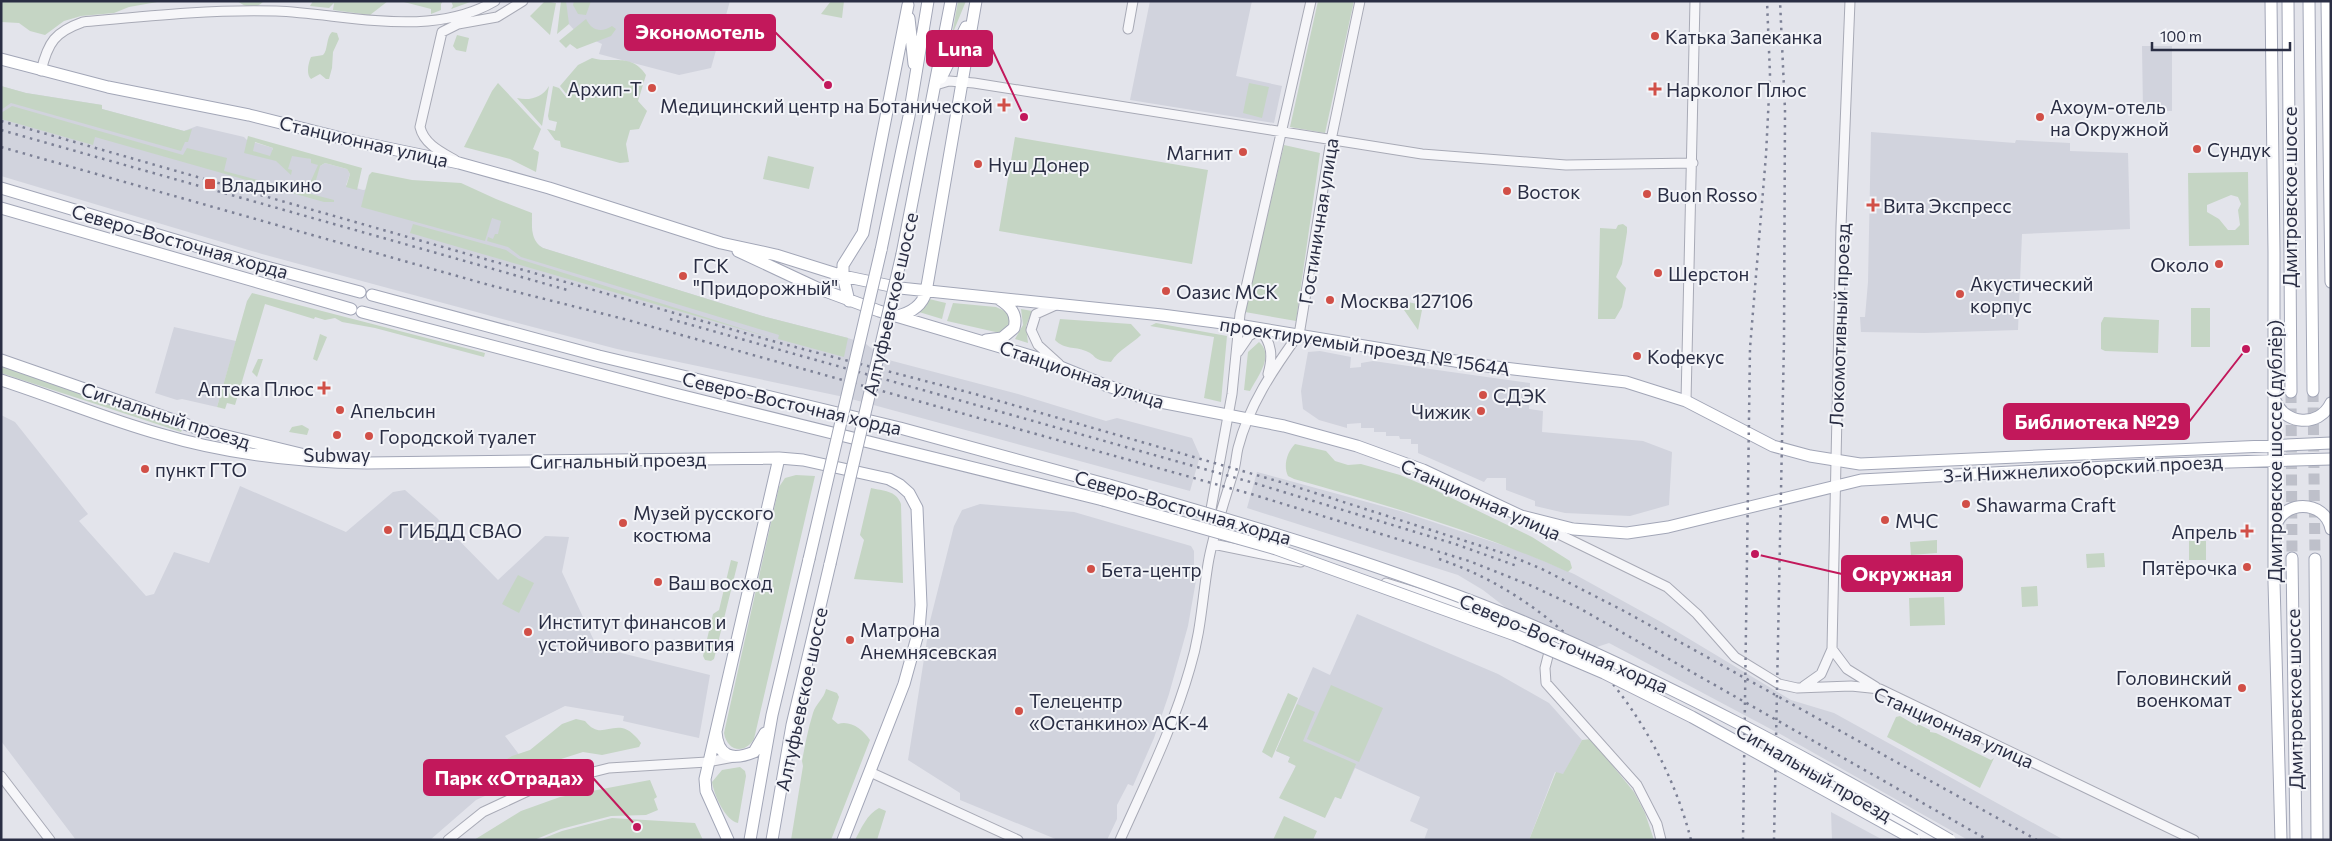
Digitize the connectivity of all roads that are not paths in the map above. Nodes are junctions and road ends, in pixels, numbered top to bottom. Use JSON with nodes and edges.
{"nodes":[{"id":1,"x":523,"y":1,"type":"edge"},
{"id":2,"x":927,"y":1,"type":"edge"},
{"id":3,"x":951,"y":1,"type":"edge"},
{"id":4,"x":1133,"y":1,"type":"edge"},
{"id":5,"x":1311,"y":1,"type":"edge"},
{"id":6,"x":1360,"y":1,"type":"edge"},
{"id":7,"x":1695,"y":1,"type":"edge"},
{"id":8,"x":1850,"y":1,"type":"edge"},
{"id":9,"x":2271,"y":1,"type":"edge"},
{"id":10,"x":2288,"y":1,"type":"edge"},
{"id":11,"x":2309,"y":1,"type":"edge"},
{"id":12,"x":2327,"y":1,"type":"edge"},
{"id":13,"x":495,"y":2,"type":"edge"},
{"id":14,"x":976,"y":2,"type":"edge"},
{"id":15,"x":908,"y":3,"type":"edge"},
{"id":16,"x":503,"y":15,"type":"junction"},
{"id":17,"x":424,"y":21,"type":"junction"},
{"id":18,"x":1128,"y":29,"type":"dead end"},
{"id":19,"x":911,"y":39,"type":"junction"},
{"id":20,"x":440,"y":40,"type":"junction"},
{"id":21,"x":1,"y":59,"type":"edge"},
{"id":22,"x":896,"y":68,"type":"junction"},
{"id":23,"x":41,"y":70,"type":"junction"},
{"id":24,"x":961,"y":82,"type":"junction"},
{"id":25,"x":939,"y":84,"type":"junction"},
{"id":26,"x":914,"y":88,"type":"junction"},
{"id":27,"x":933,"y":101,"type":"junction"},
{"id":28,"x":1282,"y":133,"type":"junction"},
{"id":29,"x":1330,"y":140,"type":"junction"},
{"id":30,"x":459,"y":162,"type":"junction"},
{"id":31,"x":1693,"y":163,"type":"junction"},
{"id":32,"x":1,"y":188,"type":"edge"},
{"id":33,"x":1,"y":208,"type":"edge"},
{"id":34,"x":721,"y":243,"type":"junction"},
{"id":35,"x":843,"y":276,"type":"junction"},
{"id":36,"x":2331,"y":282,"type":"edge"},
{"id":37,"x":360,"y":292,"type":"dead end"},
{"id":38,"x":926,"y":292,"type":"junction"},
{"id":39,"x":372,"y":295,"type":"dead end"},
{"id":40,"x":998,"y":299,"type":"junction"},
{"id":41,"x":850,"y":301,"type":"junction"},
{"id":42,"x":1066,"y":304,"type":"junction"},
{"id":43,"x":351,"y":309,"type":"dead end"},
{"id":44,"x":362,"y":312,"type":"dead end"},
{"id":45,"x":897,"y":316,"type":"junction"},
{"id":46,"x":1238,"y":325,"type":"junction"},
{"id":47,"x":1260,"y":328,"type":"junction"},
{"id":48,"x":1298,"y":335,"type":"junction"},
{"id":49,"x":976,"y":340,"type":"junction"},
{"id":50,"x":1,"y":355,"type":"edge"},
{"id":51,"x":1236,"y":356,"type":"junction"},
{"id":52,"x":1,"y":360,"type":"edge"},
{"id":53,"x":1062,"y":367,"type":"junction"},
{"id":54,"x":29,"y":370,"type":"junction"},
{"id":55,"x":1,"y":380,"type":"edge"},
{"id":56,"x":1266,"y":380,"type":"junction"},
{"id":57,"x":2313,"y":391,"type":"tunnel mouth"},
{"id":58,"x":2290,"y":392,"type":"tunnel mouth"},
{"id":59,"x":2274,"y":396,"type":"junction"},
{"id":60,"x":1686,"y":401,"type":"junction"},
{"id":61,"x":2331,"y":403,"type":"edge"},
{"id":62,"x":1228,"y":415,"type":"junction"},
{"id":63,"x":1248,"y":419,"type":"junction"},
{"id":64,"x":2331,"y":443,"type":"edge"},
{"id":65,"x":2273,"y":446,"type":"junction"},
{"id":66,"x":779,"y":458,"type":"junction"},
{"id":67,"x":2273,"y":460,"type":"junction"},
{"id":68,"x":2331,"y":460,"type":"edge"},
{"id":69,"x":1837,"y":461,"type":"junction"},
{"id":70,"x":332,"y":462,"type":"junction"},
{"id":71,"x":1836,"y":484,"type":"junction"},
{"id":72,"x":1521,"y":516,"type":"junction"},
{"id":73,"x":2331,"y":529,"type":"edge"},
{"id":74,"x":2273,"y":536,"type":"junction"},
{"id":75,"x":1213,"y":544,"type":"junction"},
{"id":76,"x":2292,"y":558,"type":"tunnel mouth"},
{"id":77,"x":2314,"y":559,"type":"tunnel mouth"},
{"id":78,"x":1551,"y":643,"type":"junction"},
{"id":79,"x":1832,"y":649,"type":"junction"},
{"id":80,"x":1802,"y":687,"type":"junction"},
{"id":81,"x":1880,"y":689,"type":"junction"},
{"id":82,"x":772,"y":715,"type":"junction"},
{"id":83,"x":716,"y":728,"type":"junction"},
{"id":84,"x":736,"y":757,"type":"junction"},
{"id":85,"x":707,"y":762,"type":"junction"},
{"id":86,"x":870,"y":772,"type":"junction"},
{"id":87,"x":1,"y":776,"type":"edge"},
{"id":88,"x":2280,"y":836,"type":"edge"},
{"id":89,"x":50,"y":840,"type":"edge"},
{"id":90,"x":448,"y":840,"type":"edge"},
{"id":91,"x":728,"y":840,"type":"edge"},
{"id":92,"x":750,"y":840,"type":"edge"},
{"id":93,"x":772,"y":840,"type":"edge"},
{"id":94,"x":843,"y":840,"type":"edge"},
{"id":95,"x":1018,"y":840,"type":"edge"},
{"id":96,"x":1120,"y":840,"type":"edge"},
{"id":97,"x":1661,"y":840,"type":"edge"},
{"id":98,"x":1915,"y":840,"type":"edge"},
{"id":99,"x":1932,"y":840,"type":"edge"},
{"id":100,"x":1950,"y":840,"type":"edge"},
{"id":101,"x":2194,"y":840,"type":"edge"},
{"id":102,"x":2296,"y":840,"type":"edge"},
{"id":103,"x":2317,"y":840,"type":"edge"}],
"edges":[{"from":1,"to":16,"type":"street"},
{"from":2,"to":19,"type":"main road"},
{"from":2,"to":26,"type":"main road","name":"Алтуфьевское шоссе"},
{"from":3,"to":27,"type":"main road","name":"Алтуфьевское шоссе"},
{"from":4,"to":18,"type":"street"},
{"from":5,"to":28,"type":"street","name":"Гостиничная улица"},
{"from":6,"to":29,"type":"street","name":"Гостиничная улица"},
{"from":7,"to":31,"type":"street"},
{"from":8,"to":69,"type":"street","name":"Локомотивный проезд"},
{"from":9,"to":59,"type":"main road","name":"Дмитровское шоссе (дублёр)"},
{"from":10,"to":58,"type":"main road","name":"Дмитровское шоссе"},
{"from":11,"to":57,"type":"main road","name":"Дмитровское шоссе"},
{"from":12,"to":36,"type":"main road"},
{"from":13,"to":16,"type":"street"},
{"from":13,"to":17,"type":"street"},
{"from":14,"to":24,"type":"main road"},
{"from":14,"to":25,"type":"main road"},
{"from":15,"to":19,"type":"main road"},
{"from":15,"to":22,"type":"main road"},
{"from":16,"to":20,"type":"street"},
{"from":17,"to":20,"type":"street"},
{"from":17,"to":23,"type":"street"},
{"from":19,"to":22,"type":"main road"},
{"from":19,"to":26,"type":"main road"},
{"from":20,"to":30,"type":"street"},
{"from":21,"to":23,"type":"main road","name":"Станционная улица"},
{"from":22,"to":35,"type":"main road"},
{"from":23,"to":30,"type":"main road","name":"Станционная улица"},
{"from":24,"to":25,"type":"street"},
{"from":24,"to":28,"type":"street"},
{"from":24,"to":38,"type":"main road"},
{"from":25,"to":27,"type":"main road"},
{"from":26,"to":82,"type":"main road","name":"Алтуфьевское шоссе","bridge":true},
{"from":27,"to":93,"type":"main road","name":"Алтуфьевское шоссе","bridge":true},
{"from":28,"to":29,"type":"street"},
{"from":28,"to":46,"type":"street","name":"Гостиничная улица"},
{"from":29,"to":31,"type":"street"},
{"from":29,"to":48,"type":"street","name":"Гостиничная улица"},
{"from":30,"to":34,"type":"main road","name":"Станционная улица"},
{"from":31,"to":60,"type":"street"},
{"from":32,"to":37,"type":"main road","name":"Северо-Восточная хорда"},
{"from":33,"to":43,"type":"main road","name":"Северо-Восточная хорда"},
{"from":34,"to":35,"type":"main road","name":"Станционная улица"},
{"from":34,"to":41,"type":"main road","name":"Станционная улица"},
{"from":35,"to":38,"type":"main road","name":"Станционная улица"},
{"from":35,"to":41,"type":"main road"},
{"from":38,"to":40,"type":"main road","name":"Станционная улица"},
{"from":38,"to":45,"type":"main road"},
{"from":39,"to":100,"type":"main road","name":"Северо-Восточная хорда","bridge":true},
{"from":40,"to":42,"type":"main road","name":"Станционная улица"},
{"from":40,"to":49,"type":"main road"},
{"from":41,"to":45,"type":"main road","name":"Станционная улица"},
{"from":42,"to":46,"type":"main road","name":"проектируемый проезд № 1564А"},
{"from":42,"to":53,"type":"street"},
{"from":44,"to":98,"type":"main road","name":"Северо-Восточная хорда","bridge":true},
{"from":45,"to":49,"type":"main road","name":"Станционная улица"},
{"from":46,"to":47,"type":"main road","name":"проектируемый проезд № 1564А"},
{"from":46,"to":51,"type":"street","name":"Гостиничная улица"},
{"from":47,"to":48,"type":"main road","name":"проектируемый проезд № 1564А"},
{"from":47,"to":51,"type":"street"},
{"from":47,"to":56,"type":"street"},
{"from":48,"to":56,"type":"street","name":"Гостиничная улица"},
{"from":48,"to":60,"type":"main road","name":"проектируемый проезд № 1564А"},
{"from":49,"to":53,"type":"main road","name":"Станционная улица"},
{"from":50,"to":54,"type":"main road"},
{"from":51,"to":62,"type":"street","name":"Гостиничная улица"},
{"from":52,"to":54,"type":"main road","name":"Сигнальный проезд"},
{"from":53,"to":62,"type":"main road","name":"Станционная улица"},
{"from":54,"to":70,"type":"main road","name":"Сигнальный проезд"},
{"from":55,"to":70,"type":"main road","name":"Сигнальный проезд"},
{"from":56,"to":63,"type":"street","name":"Гостиничная улица"},
{"from":59,"to":61,"type":"main road"},
{"from":59,"to":65,"type":"main road","name":"Дмитровское шоссе (дублёр)"},
{"from":60,"to":69,"type":"main road","name":"проектируемый проезд № 1564А"},
{"from":62,"to":63,"type":"main road","name":"Станционная улица"},
{"from":62,"to":75,"type":"street","name":"Гостиничная улица"},
{"from":63,"to":72,"type":"main road","name":"Станционная улица"},
{"from":63,"to":75,"type":"street","name":"Гостиничная улица"},
{"from":64,"to":65,"type":"main road","name":"3-й Нижнелихоборский проезд"},
{"from":65,"to":67,"type":"main road","name":"Дмитровское шоссе (дублёр)"},
{"from":65,"to":69,"type":"main road","name":"3-й Нижнелихоборский проезд"},
{"from":66,"to":70,"type":"main road","name":"Сигнальный проезд"},
{"from":66,"to":83,"type":"main road"},
{"from":66,"to":86,"type":"main road","name":"Сигнальный проезд"},
{"from":67,"to":68,"type":"main road","name":"3-й Нижнелихоборский проезд"},
{"from":67,"to":71,"type":"main road","name":"3-й Нижнелихоборский проезд"},
{"from":67,"to":74,"type":"main road","name":"Дмитровское шоссе (дублёр)"},
{"from":69,"to":71,"type":"street","name":"Локомотивный проезд"},
{"from":71,"to":72,"type":"main road","name":"3-й Нижнелихоборский проезд"},
{"from":71,"to":79,"type":"street","name":"Локомотивный проезд"},
{"from":72,"to":80,"type":"street","name":"Станционная улица"},
{"from":73,"to":74,"type":"main road"},
{"from":74,"to":88,"type":"main road","name":"Дмитровское шоссе (дублёр)"},
{"from":75,"to":78,"type":"street","name":"Сигнальный проезд"},
{"from":75,"to":96,"type":"street","name":"Гостиничная улица"},
{"from":76,"to":102,"type":"main road","name":"Дмитровское шоссе"},
{"from":77,"to":103,"type":"main road","name":"Дмитровское шоссе"},
{"from":78,"to":97,"type":"street"},
{"from":78,"to":99,"type":"street","name":"Сигнальный проезд"},
{"from":79,"to":80,"type":"street","name":"Локомотивный проезд"},
{"from":79,"to":81,"type":"street"},
{"from":80,"to":81,"type":"street","name":"Станционная улица"},
{"from":81,"to":101,"type":"street","name":"Станционная улица"},
{"from":82,"to":84,"type":"main road"},
{"from":82,"to":92,"type":"main road","name":"Алтуфьевское шоссе"},
{"from":83,"to":84,"type":"main road"},
{"from":83,"to":85,"type":"main road"},
{"from":84,"to":85,"type":"street"},
{"from":85,"to":90,"type":"street"},
{"from":85,"to":91,"type":"main road"},
{"from":86,"to":94,"type":"main road"},
{"from":86,"to":95,"type":"street"},
{"from":87,"to":89,"type":"street"}]}
